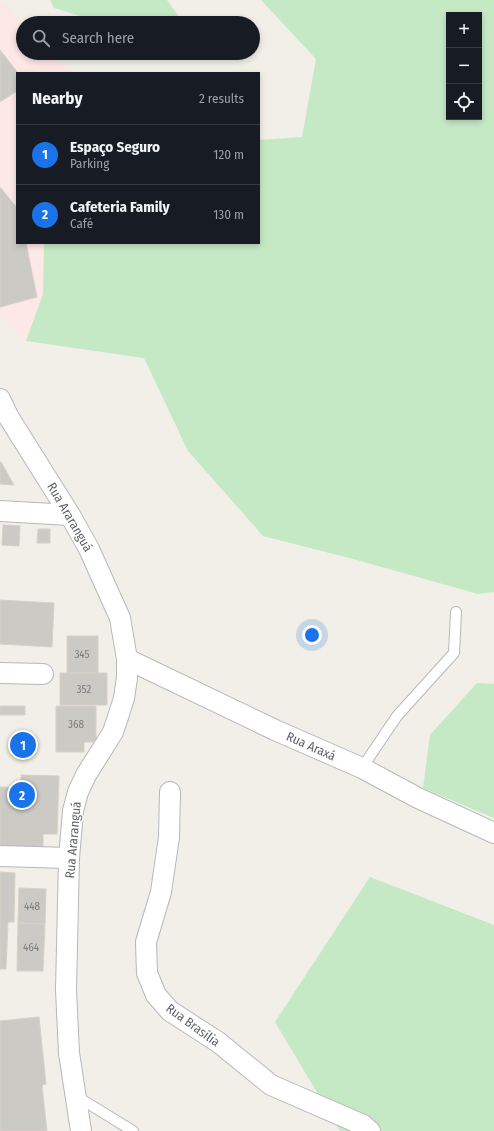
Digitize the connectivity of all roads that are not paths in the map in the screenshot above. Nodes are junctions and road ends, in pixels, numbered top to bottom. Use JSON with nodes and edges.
{"nodes":[{"id":1,"x":0,"y":400,"type":"edge"},
{"id":2,"x":0,"y":511,"type":"edge"},
{"id":3,"x":70,"y":515,"type":"junction"},
{"id":4,"x":456,"y":612,"type":"dead end"},
{"id":5,"x":127,"y":660,"type":"junction"},
{"id":6,"x":0,"y":673,"type":"edge"},
{"id":7,"x":43,"y":674,"type":"dead end"},
{"id":8,"x":362,"y":768,"type":"junction"},
{"id":9,"x":170,"y":792,"type":"dead end"},
{"id":10,"x":494,"y":833,"type":"edge"},
{"id":11,"x":0,"y":856,"type":"edge"},
{"id":12,"x":69,"y":858,"type":"junction"},
{"id":13,"x":76,"y":1096,"type":"junction"},
{"id":14,"x":80,"y":1131,"type":"edge"},
{"id":15,"x":133,"y":1131,"type":"edge"},
{"id":16,"x":370,"y":1131,"type":"edge"}],
"edges":[{"from":1,"to":3,"type":"street","name":"Rua Araranguá"},
{"from":2,"to":3,"type":"street"},
{"from":3,"to":5,"type":"street","name":"Rua Araranguá"},
{"from":4,"to":8,"type":"lane"},
{"from":5,"to":8,"type":"street","name":"Rua Araxá"},
{"from":5,"to":12,"type":"street","name":"Rua Araranguá"},
{"from":6,"to":7,"type":"street"},
{"from":8,"to":10,"type":"street","name":"Rua Araxá"},
{"from":9,"to":16,"type":"street","name":"Rua Brasília"},
{"from":11,"to":12,"type":"street"},
{"from":12,"to":13,"type":"street","name":"Rua Araranguá"},
{"from":13,"to":14,"type":"street","name":"Rua Araranguá"},
{"from":13,"to":15,"type":"lane"}]}
